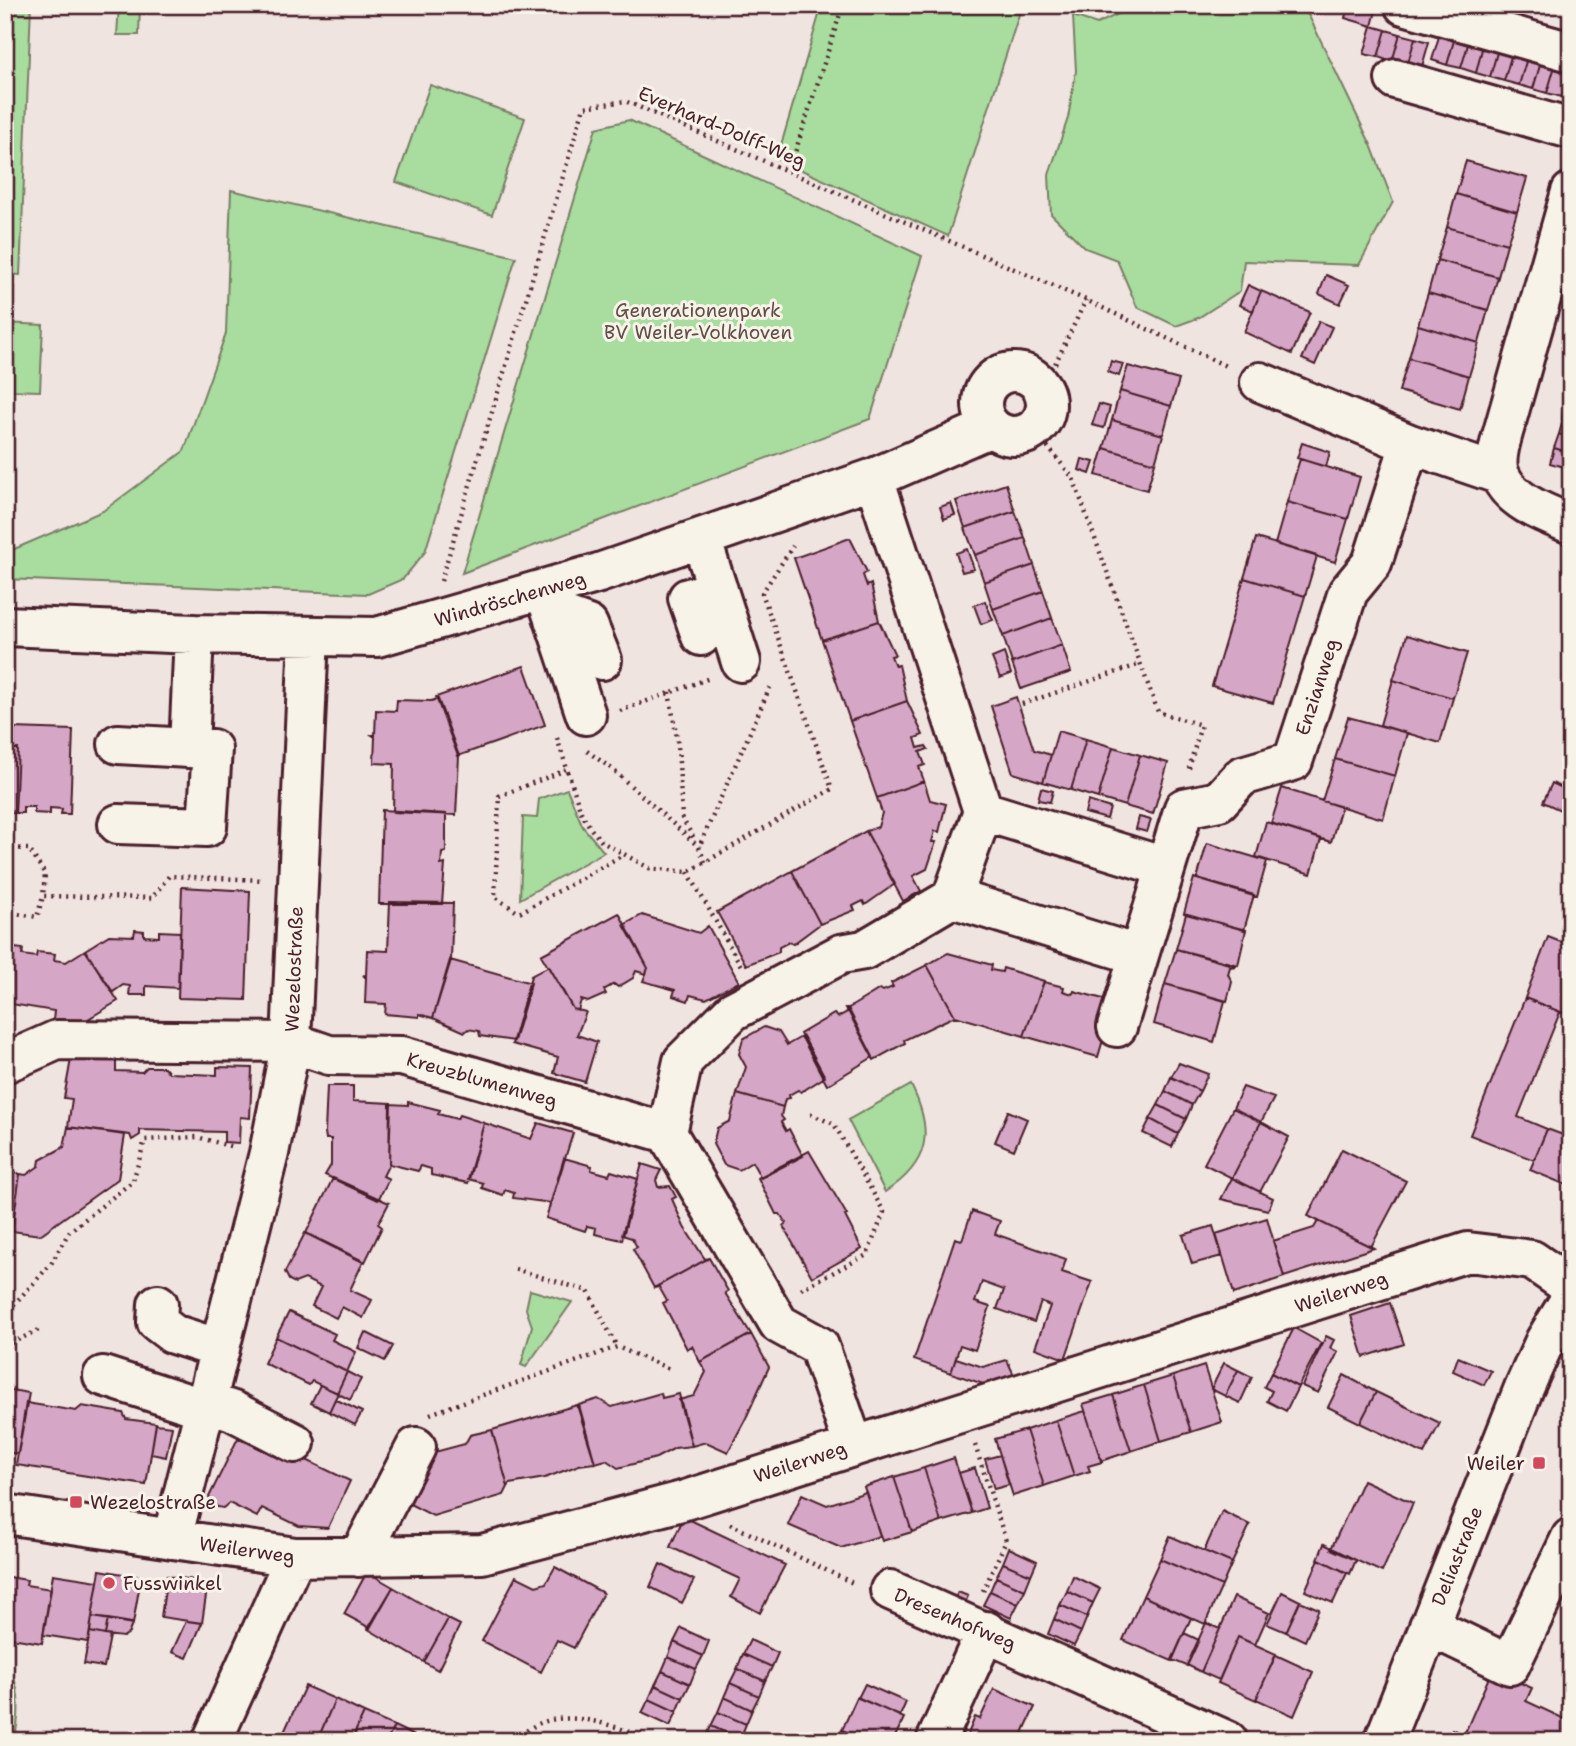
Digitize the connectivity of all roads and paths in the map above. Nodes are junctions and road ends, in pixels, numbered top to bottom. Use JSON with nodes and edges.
{"nodes":[{"id":1,"x":843,"y":5,"type":"edge"},
{"id":2,"x":1404,"y":5,"type":"edge"},
{"id":3,"x":1571,"y":52,"type":"edge"},
{"id":4,"x":1395,"y":79,"type":"dead end"},
{"id":5,"x":1571,"y":129,"type":"edge"},
{"id":6,"x":789,"y":172,"type":"junction"},
{"id":7,"x":1571,"y":192,"type":"edge"},
{"id":8,"x":1086,"y":300,"type":"junction"},
{"id":9,"x":1260,"y":382,"type":"joint"},
{"id":10,"x":1043,"y":389,"type":"junction"},
{"id":11,"x":991,"y":427,"type":"junction"},
{"id":12,"x":1034,"y":430,"type":"junction"},
{"id":13,"x":1410,"y":444,"type":"junction"},
{"id":14,"x":1498,"y":474,"type":"junction"},
{"id":15,"x":874,"y":478,"type":"junction"},
{"id":16,"x":824,"y":496,"type":"junction"},
{"id":17,"x":1571,"y":524,"type":"edge"},
{"id":18,"x":701,"y":538,"type":"junction"},
{"id":19,"x":718,"y":590,"type":"junction"},
{"id":20,"x":548,"y":601,"type":"junction"},
{"id":21,"x":429,"y":622,"type":"junction"},
{"id":22,"x":5,"y":626,"type":"edge"},
{"id":23,"x":194,"y":634,"type":"junction"},
{"id":24,"x":309,"y":636,"type":"junction"},
{"id":25,"x":701,"y":636,"type":"dead end"},
{"id":26,"x":783,"y":652,"type":"junction"},
{"id":27,"x":602,"y":660,"type":"dead end"},
{"id":28,"x":779,"y":664,"type":"dead end"},
{"id":29,"x":1140,"y":664,"type":"junction"},
{"id":30,"x":752,"y":667,"type":"junction"},
{"id":31,"x":670,"y":692,"type":"junction"},
{"id":32,"x":1022,"y":704,"type":"dead end"},
{"id":33,"x":577,"y":729,"type":"junction"},
{"id":34,"x":118,"y":744,"type":"dead end"},
{"id":35,"x":189,"y":748,"type":"junction"},
{"id":36,"x":566,"y":771,"type":"junction"},
{"id":37,"x":1184,"y":808,"type":"junction"},
{"id":38,"x":983,"y":811,"type":"junction"},
{"id":39,"x":118,"y":824,"type":"dead end"},
{"id":40,"x":698,"y":847,"type":"junction"},
{"id":41,"x":5,"y":848,"type":"edge"},
{"id":42,"x":624,"y":854,"type":"junction"},
{"id":43,"x":705,"y":863,"type":"junction"},
{"id":44,"x":1165,"y":867,"type":"junction"},
{"id":45,"x":688,"y":872,"type":"junction"},
{"id":46,"x":298,"y":881,"type":"junction"},
{"id":47,"x":43,"y":896,"type":"junction"},
{"id":48,"x":952,"y":898,"type":"junction"},
{"id":49,"x":5,"y":912,"type":"edge"},
{"id":50,"x":1138,"y":955,"type":"junction"},
{"id":51,"x":759,"y":997,"type":"junction"},
{"id":52,"x":1117,"y":1027,"type":"dead end"},
{"id":53,"x":291,"y":1042,"type":"junction"},
{"id":54,"x":5,"y":1063,"type":"edge"},
{"id":55,"x":810,"y":1115,"type":"dead end"},
{"id":56,"x":667,"y":1133,"type":"junction"},
{"id":57,"x":269,"y":1153,"type":"junction"},
{"id":58,"x":515,"y":1269,"type":"dead end"},
{"id":59,"x":1571,"y":1287,"type":"edge"},
{"id":60,"x":1571,"y":1298,"type":"edge"},
{"id":61,"x":158,"y":1304,"type":"dead end"},
{"id":62,"x":768,"y":1307,"type":"junction"},
{"id":63,"x":5,"y":1323,"type":"edge"},
{"id":64,"x":41,"y":1328,"type":"dead end"},
{"id":65,"x":5,"y":1346,"type":"edge"},
{"id":66,"x":617,"y":1346,"type":"junction"},
{"id":67,"x":220,"y":1349,"type":"junction"},
{"id":68,"x":670,"y":1369,"type":"dead end"},
{"id":69,"x":103,"y":1376,"type":"dead end"},
{"id":70,"x":206,"y":1406,"type":"junction"},
{"id":71,"x":963,"y":1411,"type":"junction"},
{"id":72,"x":419,"y":1432,"type":"joint"},
{"id":73,"x":295,"y":1443,"type":"dead end"},
{"id":74,"x":853,"y":1444,"type":"junction"},
{"id":75,"x":682,"y":1502,"type":"junction"},
{"id":76,"x":5,"y":1514,"type":"edge"},
{"id":77,"x":1571,"y":1538,"type":"edge"},
{"id":78,"x":172,"y":1539,"type":"junction"},
{"id":79,"x":295,"y":1557,"type":"junction"},
{"id":80,"x":359,"y":1557,"type":"junction"},
{"id":81,"x":890,"y":1590,"type":"joint"},
{"id":82,"x":1429,"y":1626,"type":"junction"},
{"id":83,"x":977,"y":1628,"type":"junction"},
{"id":84,"x":212,"y":1741,"type":"edge"},
{"id":85,"x":517,"y":1741,"type":"edge"},
{"id":86,"x":651,"y":1741,"type":"edge"},
{"id":87,"x":936,"y":1741,"type":"edge"},
{"id":88,"x":1228,"y":1741,"type":"edge"},
{"id":89,"x":1384,"y":1741,"type":"edge"}],
"edges":[{"from":1,"to":6,"type":"path"},
{"from":2,"to":3,"type":"street"},
{"from":4,"to":5,"type":"street"},
{"from":6,"to":8,"type":"path","name":"Everhard-Dolff-Weg"},
{"from":6,"to":21,"type":"path","name":"Everhard-Dolff-Weg"},
{"from":7,"to":14,"type":"street"},
{"from":8,"to":9,"type":"path","name":"Everhard-Dolff-Weg"},
{"from":8,"to":10,"type":"path"},
{"from":9,"to":13,"type":"street"},
{"from":10,"to":11,"type":"street"},
{"from":10,"to":12,"type":"street"},
{"from":11,"to":12,"type":"street"},
{"from":11,"to":15,"type":"street","name":"Windröschenweg"},
{"from":12,"to":29,"type":"path"},
{"from":13,"to":14,"type":"street"},
{"from":13,"to":37,"type":"street","name":"Enzianweg"},
{"from":14,"to":17,"type":"street"},
{"from":15,"to":16,"type":"street","name":"Windröschenweg"},
{"from":15,"to":38,"type":"street"},
{"from":16,"to":18,"type":"street","name":"Windröschenweg"},
{"from":16,"to":26,"type":"path"},
{"from":18,"to":19,"type":"street"},
{"from":18,"to":20,"type":"street","name":"Windröschenweg"},
{"from":19,"to":25,"type":"street"},
{"from":19,"to":30,"type":"street"},
{"from":20,"to":21,"type":"street","name":"Windröschenweg"},
{"from":20,"to":27,"type":"street"},
{"from":20,"to":33,"type":"street"},
{"from":21,"to":24,"type":"street","name":"Windröschenweg"},
{"from":22,"to":23,"type":"street","name":"Windröschenweg"},
{"from":23,"to":24,"type":"street","name":"Windröschenweg"},
{"from":23,"to":35,"type":"street"},
{"from":24,"to":46,"type":"street","name":"Wezelostraße"},
{"from":26,"to":28,"type":"path"},
{"from":26,"to":30,"type":"path"},
{"from":26,"to":43,"type":"path"},
{"from":29,"to":32,"type":"path"},
{"from":29,"to":37,"type":"path"},
{"from":30,"to":31,"type":"path"},
{"from":30,"to":40,"type":"path"},
{"from":31,"to":33,"type":"path"},
{"from":31,"to":40,"type":"path"},
{"from":33,"to":36,"type":"path"},
{"from":33,"to":40,"type":"path"},
{"from":34,"to":35,"type":"street"},
{"from":35,"to":39,"type":"street"},
{"from":36,"to":42,"type":"path"},
{"from":36,"to":42,"type":"path"},
{"from":37,"to":44,"type":"street"},
{"from":38,"to":44,"type":"street"},
{"from":38,"to":48,"type":"street"},
{"from":40,"to":43,"type":"path"},
{"from":41,"to":47,"type":"path"},
{"from":42,"to":45,"type":"path"},
{"from":43,"to":45,"type":"path"},
{"from":44,"to":50,"type":"street"},
{"from":45,"to":51,"type":"path"},
{"from":46,"to":47,"type":"path"},
{"from":46,"to":53,"type":"street","name":"Wezelostraße"},
{"from":47,"to":49,"type":"path"},
{"from":48,"to":50,"type":"street"},
{"from":48,"to":51,"type":"street"},
{"from":50,"to":52,"type":"street"},
{"from":51,"to":56,"type":"street"},
{"from":53,"to":54,"type":"street","name":"Kreuzblumenweg"},
{"from":53,"to":56,"type":"street","name":"Kreuzblumenweg"},
{"from":53,"to":57,"type":"street","name":"Wezelostraße"},
{"from":55,"to":62,"type":"path"},
{"from":56,"to":62,"type":"street"},
{"from":57,"to":63,"type":"path"},
{"from":57,"to":67,"type":"street","name":"Wezelostraße"},
{"from":58,"to":66,"type":"path"},
{"from":59,"to":71,"type":"street","name":"Weilerweg"},
{"from":60,"to":82,"type":"street","name":"Deliastraße"},
{"from":61,"to":67,"type":"street"},
{"from":62,"to":74,"type":"street"},
{"from":64,"to":65,"type":"path"},
{"from":66,"to":68,"type":"path"},
{"from":66,"to":72,"type":"path"},
{"from":67,"to":70,"type":"street","name":"Wezelostraße"},
{"from":69,"to":70,"type":"street"},
{"from":70,"to":73,"type":"street"},
{"from":70,"to":78,"type":"street","name":"Wezelostraße"},
{"from":71,"to":74,"type":"street","name":"Weilerweg"},
{"from":71,"to":83,"type":"path"},
{"from":72,"to":80,"type":"street"},
{"from":74,"to":75,"type":"street","name":"Weilerweg"},
{"from":75,"to":80,"type":"street","name":"Weilerweg"},
{"from":75,"to":81,"type":"path","name":"Dresenhofweg"},
{"from":76,"to":78,"type":"street","name":"Weilerweg"},
{"from":77,"to":82,"type":"street"},
{"from":78,"to":79,"type":"street","name":"Weilerweg"},
{"from":79,"to":80,"type":"street","name":"Weilerweg"},
{"from":79,"to":84,"type":"street"},
{"from":81,"to":83,"type":"street","name":"Dresenhofweg"},
{"from":82,"to":89,"type":"street","name":"Deliastraße"},
{"from":83,"to":87,"type":"street"},
{"from":83,"to":88,"type":"street","name":"Dresenhofweg"},
{"from":85,"to":86,"type":"path"}]}
